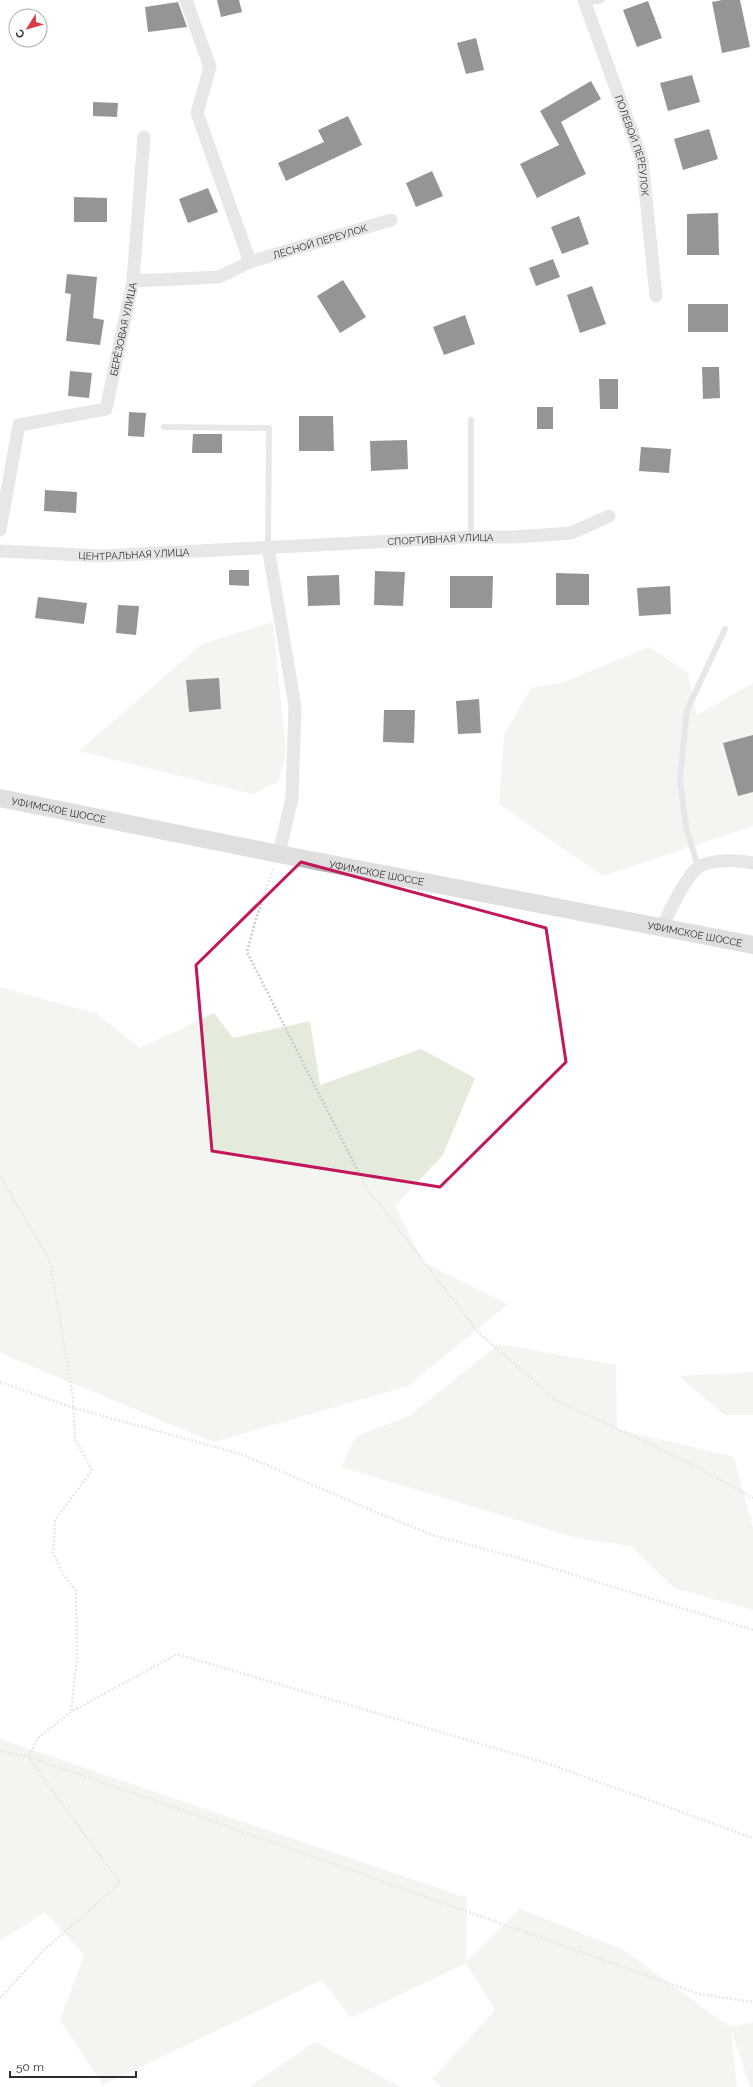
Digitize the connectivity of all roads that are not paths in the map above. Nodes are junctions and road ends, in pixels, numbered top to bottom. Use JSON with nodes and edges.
{"nodes":[{"id":1,"x":186,"y":0,"type":"edge"},
{"id":2,"x":602,"y":0,"type":"edge"},
{"id":3,"x":585,"y":2,"type":"edge"},
{"id":4,"x":144,"y":137,"type":"dead end"},
{"id":5,"x":391,"y":220,"type":"dead end"},
{"id":6,"x":250,"y":262,"type":"junction"},
{"id":7,"x":133,"y":281,"type":"junction"},
{"id":8,"x":656,"y":296,"type":"dead end"},
{"id":9,"x":471,"y":420,"type":"dead end"},
{"id":10,"x":164,"y":427,"type":"dead end"},
{"id":11,"x":609,"y":516,"type":"dead end"},
{"id":12,"x":0,"y":530,"type":"edge"},
{"id":13,"x":471,"y":537,"type":"junction"},
{"id":14,"x":268,"y":547,"type":"junction"},
{"id":15,"x":0,"y":551,"type":"edge"},
{"id":16,"x":725,"y":629,"type":"dead end"},
{"id":17,"x":0,"y":798,"type":"edge"},
{"id":18,"x":279,"y":854,"type":"junction"},
{"id":19,"x":753,"y":863,"type":"edge"},
{"id":20,"x":698,"y":867,"type":"junction"},
{"id":21,"x":662,"y":927,"type":"junction"},
{"id":22,"x":753,"y":945,"type":"edge"}],
"edges":[{"from":1,"to":6,"type":"street"},
{"from":2,"to":3,"type":"lane"},
{"from":3,"to":8,"type":"street","name":"ПОЛЕВОЙ ПЕРЕУЛОК"},
{"from":4,"to":7,"type":"street"},
{"from":5,"to":6,"type":"street","name":"ЛЕСНОЙ ПЕРЕУЛОК"},
{"from":6,"to":7,"type":"street","name":"БЕРЁЗОВАЯ УЛИЦА"},
{"from":7,"to":12,"type":"street","name":"БЕРЁЗОВАЯ УЛИЦА"},
{"from":9,"to":13,"type":"lane"},
{"from":10,"to":14,"type":"lane"},
{"from":11,"to":13,"type":"street","name":"СПОРТИВНАЯ УЛИЦА"},
{"from":13,"to":14,"type":"street","name":"СПОРТИВНАЯ УЛИЦА"},
{"from":14,"to":15,"type":"street","name":"ЦЕНТРАЛЬНАЯ УЛИЦА"},
{"from":14,"to":18,"type":"street"},
{"from":16,"to":20,"type":"lane"},
{"from":17,"to":18,"type":"main road","name":"УФИМСКОЕ ШОССЕ"},
{"from":18,"to":21,"type":"main road","name":"УФИМСКОЕ ШОССЕ"},
{"from":19,"to":20,"type":"street"},
{"from":20,"to":21,"type":"street"},
{"from":21,"to":22,"type":"main road","name":"УФИМСКОЕ ШОССЕ"}]}
